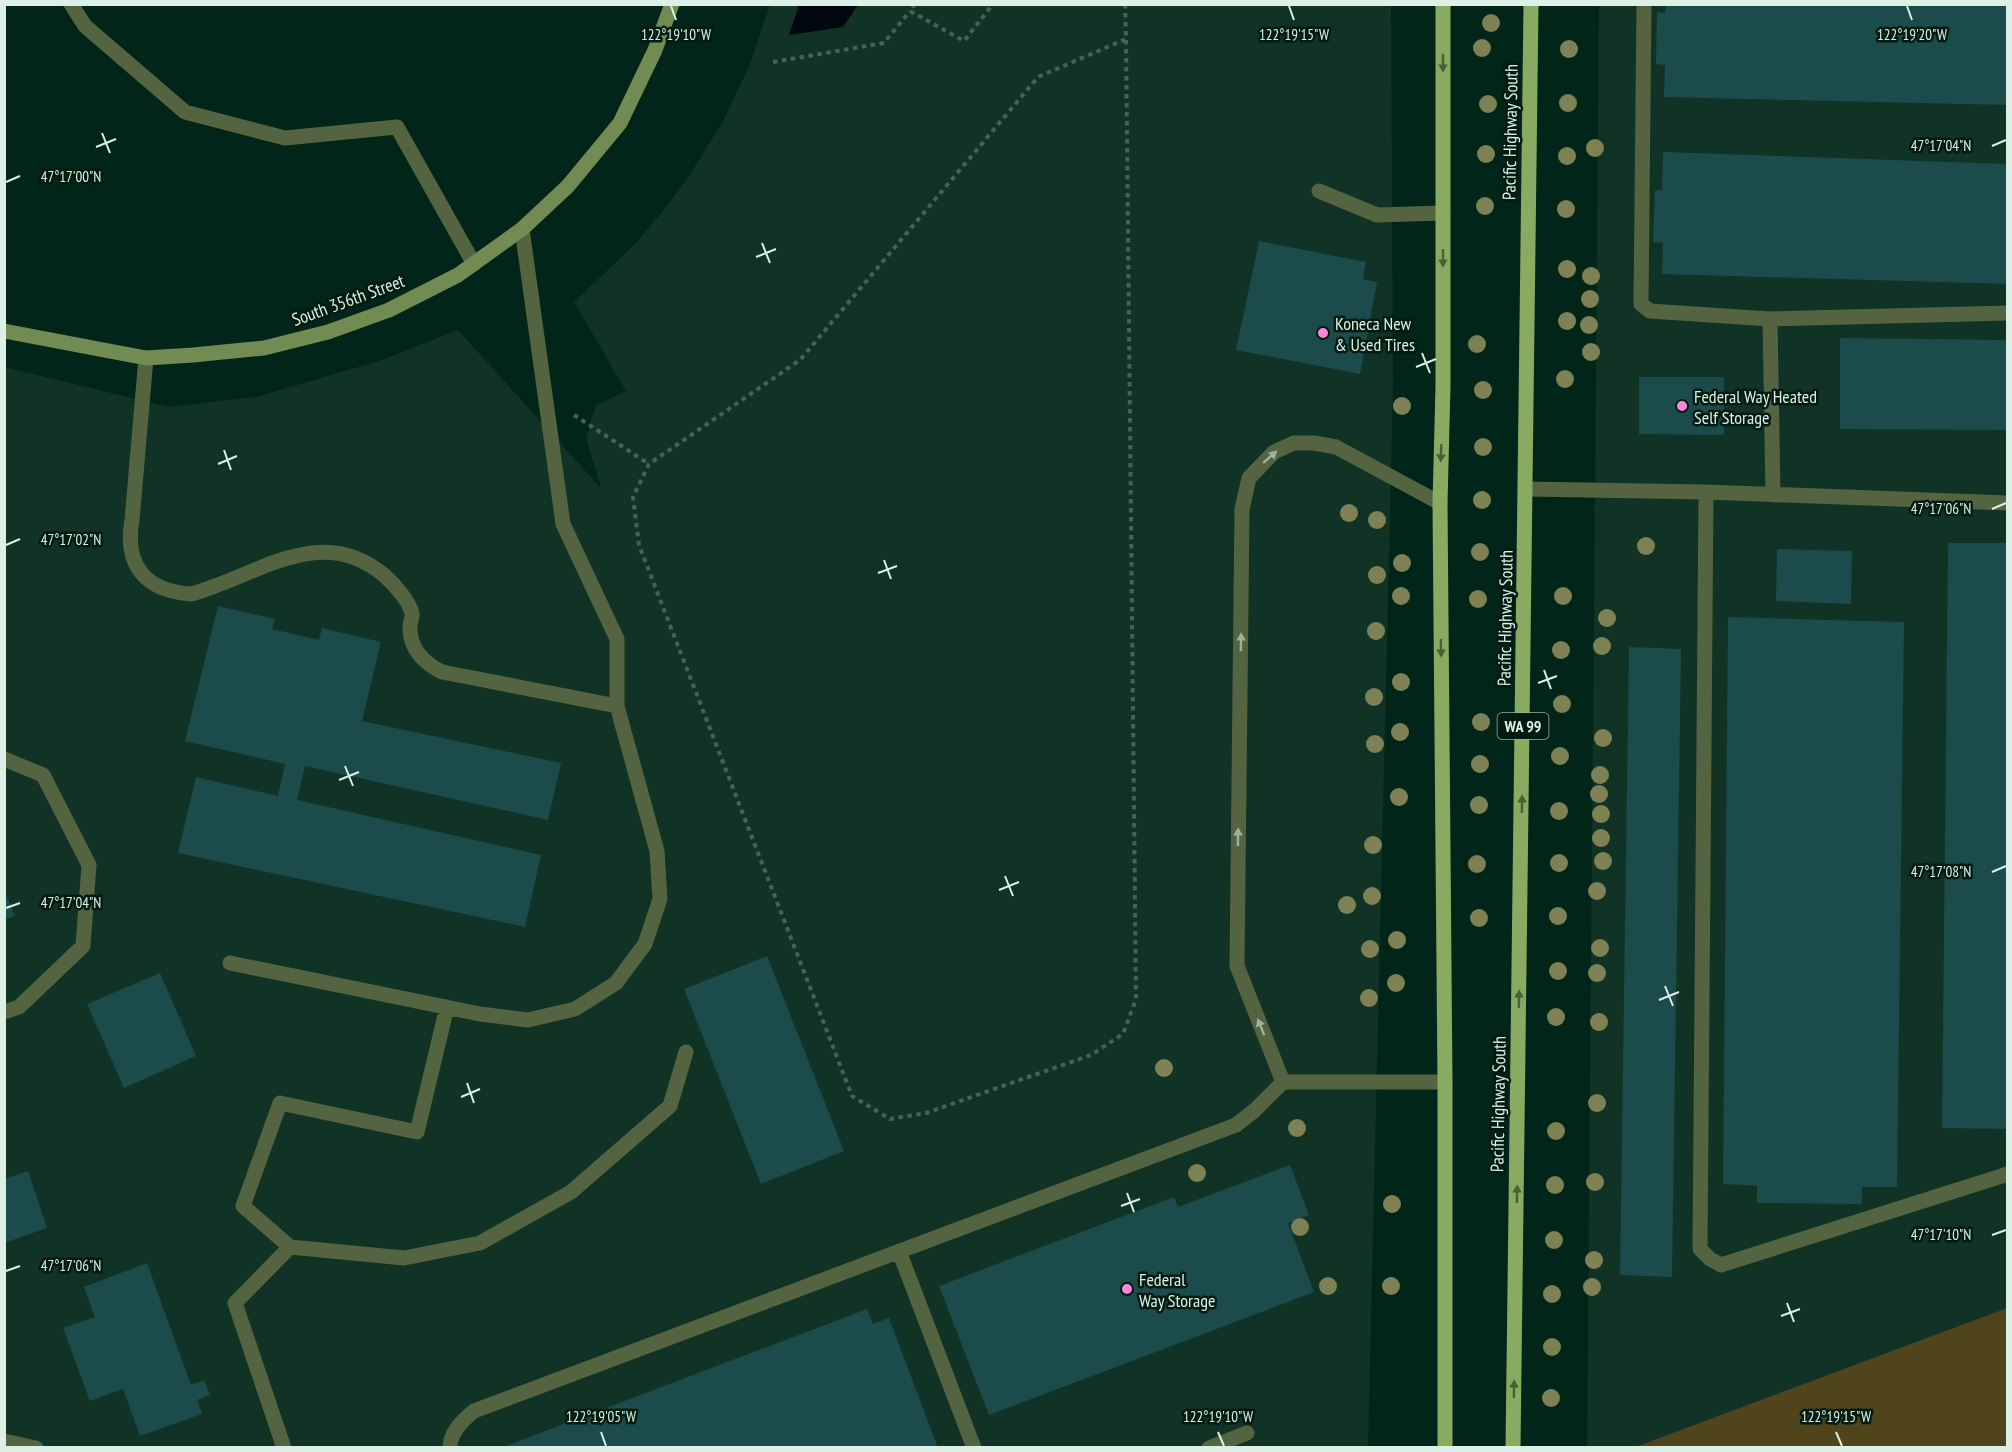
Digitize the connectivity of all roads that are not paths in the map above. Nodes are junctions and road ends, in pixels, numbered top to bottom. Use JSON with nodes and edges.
{"nodes":[{"id":1,"x":71,"y":4,"type":"edge"},
{"id":2,"x":672,"y":4,"type":"edge"},
{"id":3,"x":1443,"y":4,"type":"edge"},
{"id":4,"x":1531,"y":4,"type":"edge"},
{"id":5,"x":1644,"y":4,"type":"edge"},
{"id":6,"x":1319,"y":190,"type":"dead end"},
{"id":7,"x":1443,"y":213,"type":"junction"},
{"id":8,"x":522,"y":229,"type":"junction"},
{"id":9,"x":474,"y":264,"type":"junction"},
{"id":10,"x":2007,"y":313,"type":"edge"},
{"id":11,"x":1770,"y":319,"type":"junction"},
{"id":12,"x":4,"y":331,"type":"edge"},
{"id":13,"x":146,"y":358,"type":"junction"},
{"id":14,"x":1526,"y":489,"type":"junction"},
{"id":15,"x":1706,"y":492,"type":"junction"},
{"id":16,"x":1773,"y":495,"type":"junction"},
{"id":17,"x":1440,"y":503,"type":"junction"},
{"id":18,"x":2007,"y":503,"type":"edge"},
{"id":19,"x":617,"y":706,"type":"junction"},
{"id":20,"x":4,"y":759,"type":"edge"},
{"id":21,"x":230,"y":963,"type":"dead end"},
{"id":22,"x":447,"y":1007,"type":"junction"},
{"id":23,"x":4,"y":1012,"type":"edge"},
{"id":24,"x":686,"y":1053,"type":"dead end"},
{"id":25,"x":1283,"y":1082,"type":"junction"},
{"id":26,"x":1445,"y":1082,"type":"junction"},
{"id":27,"x":2007,"y":1174,"type":"edge"},
{"id":28,"x":290,"y":1247,"type":"junction"},
{"id":29,"x":899,"y":1251,"type":"junction"},
{"id":30,"x":1247,"y":1433,"type":"dead end"},
{"id":31,"x":4,"y":1441,"type":"edge"},
{"id":32,"x":36,"y":1448,"type":"edge"},
{"id":33,"x":284,"y":1448,"type":"edge"},
{"id":34,"x":450,"y":1448,"type":"edge"},
{"id":35,"x":974,"y":1448,"type":"edge"},
{"id":36,"x":1209,"y":1448,"type":"edge"},
{"id":37,"x":1445,"y":1448,"type":"edge"},
{"id":38,"x":1513,"y":1448,"type":"edge"}],
"edges":[{"from":1,"to":9,"type":"lane"},
{"from":2,"to":8,"type":"main road","name":"South 356th Street"},
{"from":3,"to":7,"type":"main road","one_way":true},
{"from":4,"to":14,"type":"main road","name":"Pacific Highway South","number":"WA 99"},
{"from":5,"to":11,"type":"lane"},
{"from":6,"to":7,"type":"lane"},
{"from":7,"to":17,"type":"main road","one_way":true},
{"from":8,"to":9,"type":"main road","name":"South 356th Street"},
{"from":8,"to":19,"type":"lane"},
{"from":9,"to":13,"type":"main road","name":"South 356th Street"},
{"from":10,"to":11,"type":"lane"},
{"from":11,"to":16,"type":"lane"},
{"from":12,"to":13,"type":"main road","name":"South 356th Street"},
{"from":13,"to":19,"type":"lane"},
{"from":14,"to":15,"type":"lane"},
{"from":38,"to":14,"type":"main road","name":"Pacific Highway South","number":"WA 99","one_way":true},
{"from":15,"to":16,"type":"lane"},
{"from":15,"to":27,"type":"lane"},
{"from":16,"to":18,"type":"lane"},
{"from":25,"to":17,"type":"lane","one_way":true},
{"from":17,"to":26,"type":"main road","one_way":true},
{"from":19,"to":22,"type":"lane"},
{"from":20,"to":23,"type":"lane"},
{"from":21,"to":22,"type":"lane"},
{"from":22,"to":28,"type":"lane"},
{"from":24,"to":28,"type":"lane"},
{"from":25,"to":26,"type":"lane"},
{"from":25,"to":29,"type":"lane"},
{"from":26,"to":37,"type":"main road"},
{"from":28,"to":33,"type":"lane"},
{"from":29,"to":34,"type":"lane"},
{"from":29,"to":35,"type":"lane"},
{"from":30,"to":36,"type":"lane"},
{"from":31,"to":32,"type":"lane"}]}
